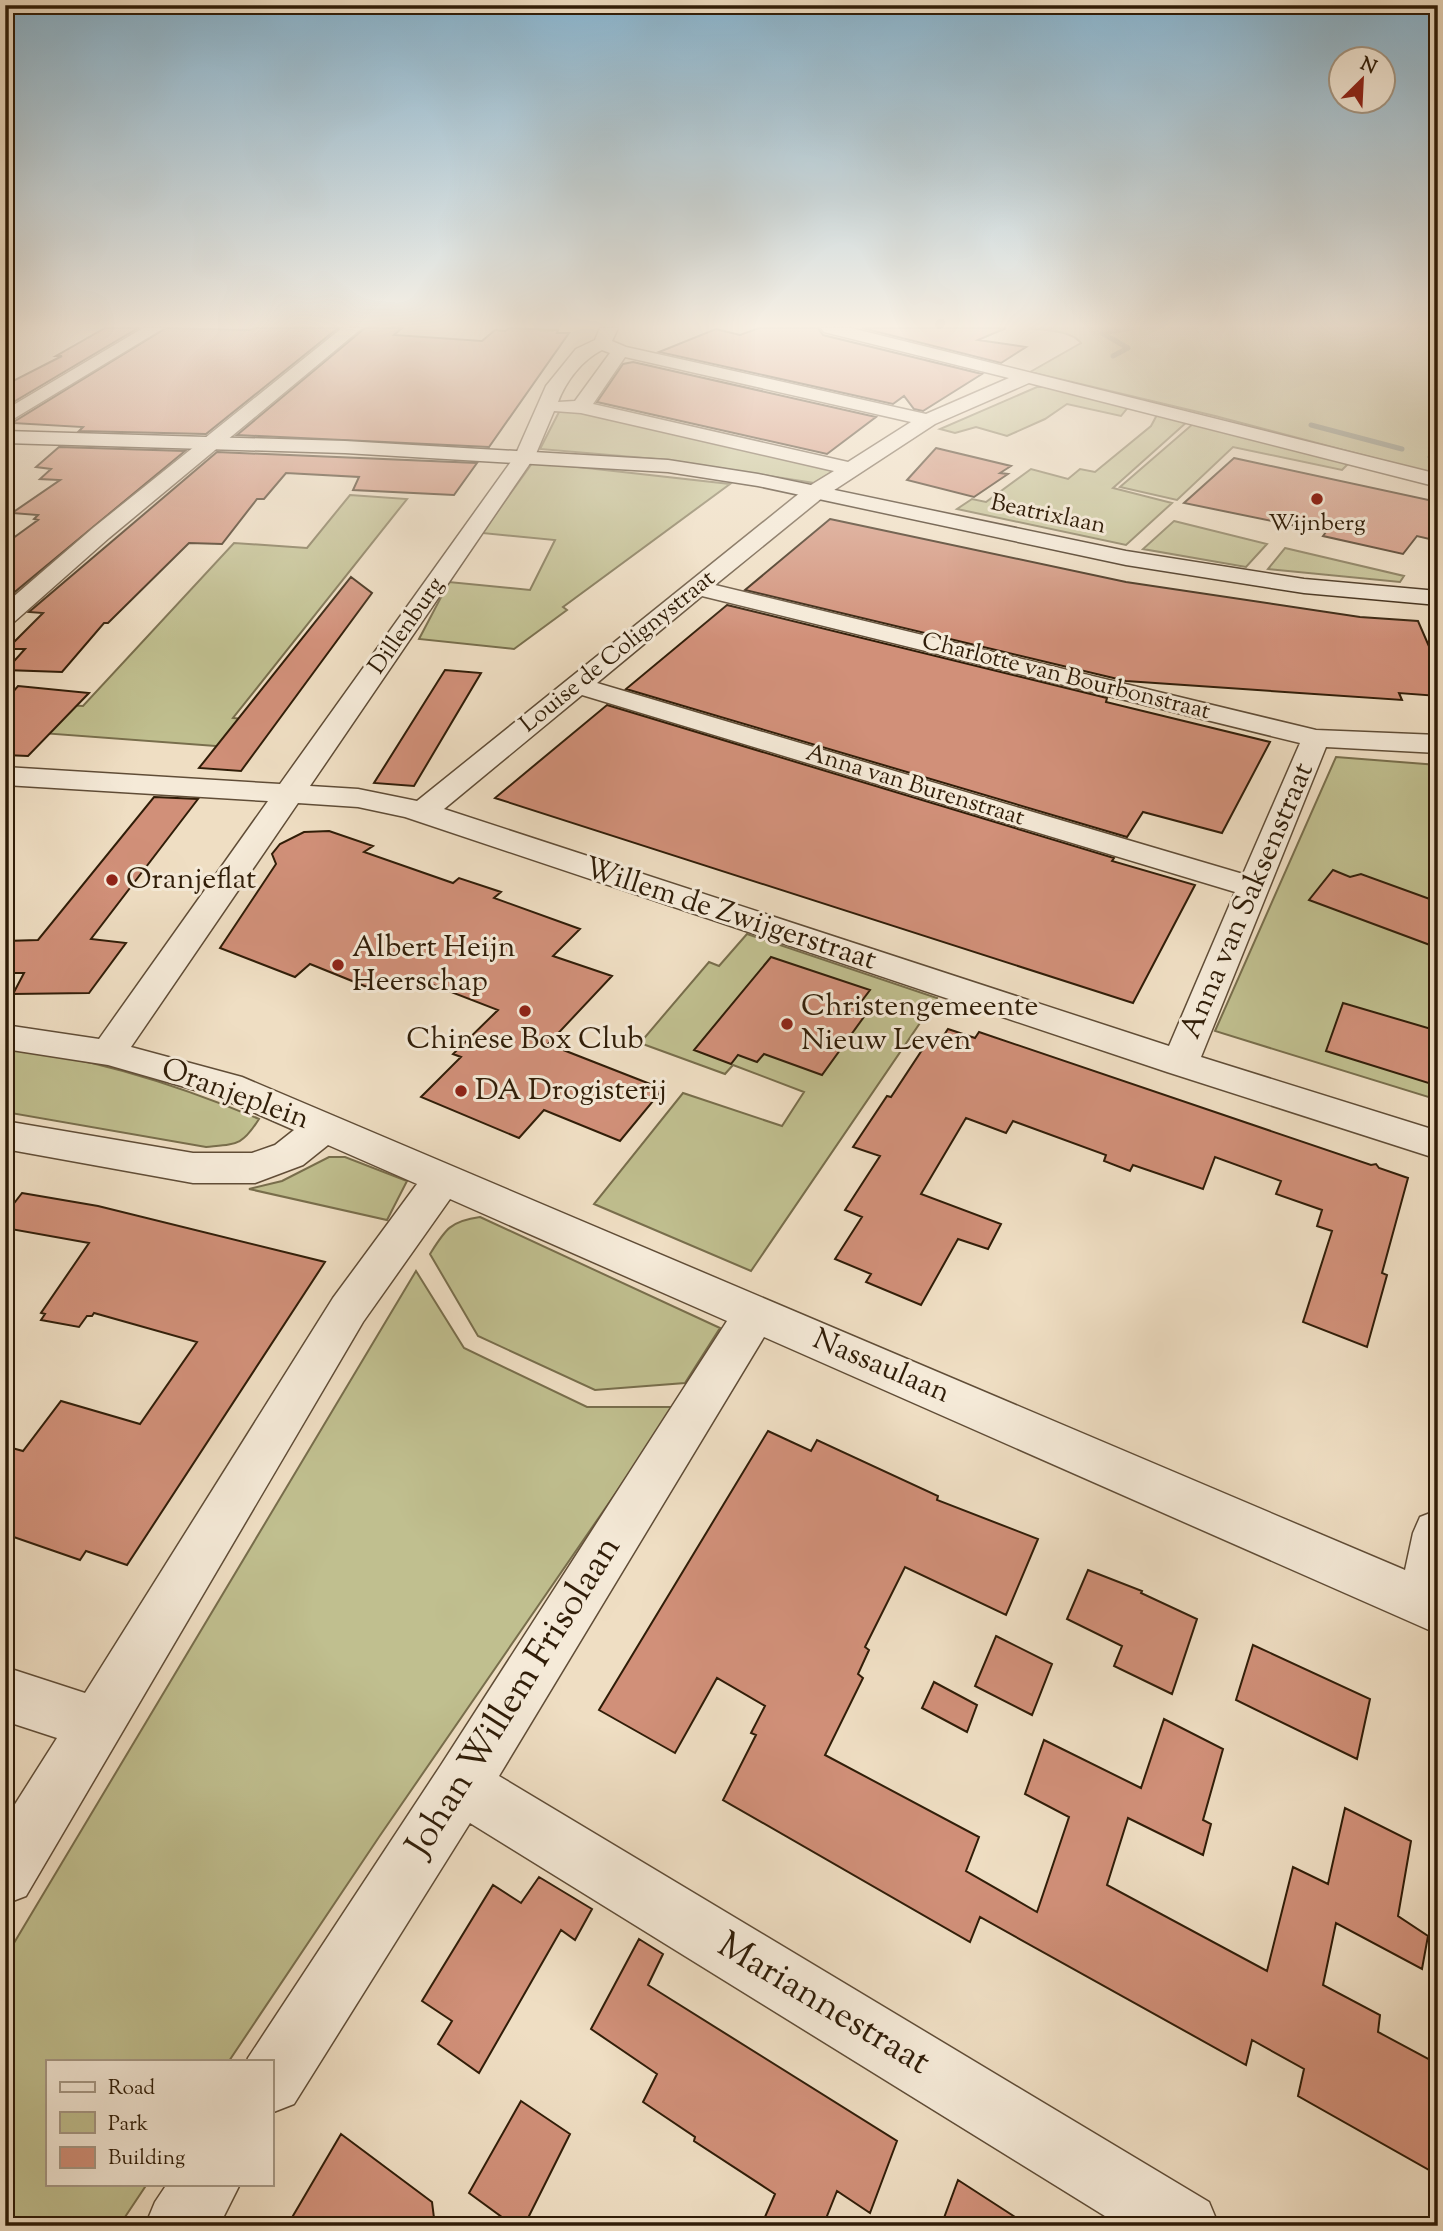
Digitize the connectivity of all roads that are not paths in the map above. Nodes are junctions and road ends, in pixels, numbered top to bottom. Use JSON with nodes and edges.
{"nodes":[{"id":1,"x":223,"y":432,"type":"edge"},
{"id":2,"x":535,"y":432,"type":"edge"},
{"id":3,"x":691,"y":432,"type":"edge"},
{"id":4,"x":909,"y":432,"type":"edge"},
{"id":5,"x":1250,"y":432,"type":"edge"},
{"id":6,"x":5,"y":437,"type":"edge"},
{"id":7,"x":209,"y":443,"type":"junction"},
{"id":8,"x":525,"y":456,"type":"junction"},
{"id":9,"x":852,"y":469,"type":"junction"},
{"id":10,"x":1438,"y":481,"type":"edge"},
{"id":11,"x":814,"y":493,"type":"junction"},
{"id":12,"x":697,"y":588,"type":"junction"},
{"id":13,"x":1438,"y":598,"type":"edge"},
{"id":14,"x":5,"y":616,"type":"edge"},
{"id":15,"x":576,"y":685,"type":"junction"},
{"id":16,"x":1317,"y":738,"type":"junction"},
{"id":17,"x":1438,"y":744,"type":"edge"},
{"id":18,"x":5,"y":776,"type":"edge"},
{"id":19,"x":287,"y":795,"type":"junction"},
{"id":20,"x":422,"y":812,"type":"junction"},
{"id":21,"x":1254,"y":887,"type":"junction"},
{"id":22,"x":5,"y":1037,"type":"edge"},
{"id":23,"x":108,"y":1053,"type":"junction"},
{"id":24,"x":1180,"y":1063,"type":"junction"},
{"id":25,"x":324,"y":1127,"type":"junction"},
{"id":26,"x":5,"y":1135,"type":"edge"},
{"id":27,"x":1438,"y":1145,"type":"edge"},
{"id":28,"x":443,"y":1178,"type":"junction"},
{"id":29,"x":756,"y":1312,"type":"junction"},
{"id":30,"x":1438,"y":1534,"type":"edge"},
{"id":31,"x":1430,"y":1605,"type":"edge"},
{"id":32,"x":5,"y":1694,"type":"edge"},
{"id":33,"x":96,"y":1724,"type":"junction"},
{"id":34,"x":461,"y":1785,"type":"junction"},
{"id":35,"x":5,"y":1875,"type":"edge"},
{"id":36,"x":273,"y":2078,"type":"edge"},
{"id":37,"x":205,"y":2186,"type":"edge"},
{"id":38,"x":179,"y":2226,"type":"edge"},
{"id":39,"x":1185,"y":2226,"type":"edge"}],
"edges":[{"from":1,"to":7,"type":"street"},
{"from":2,"to":8,"type":"street","name":"Dillenburg"},
{"from":3,"to":9,"type":"street"},
{"from":4,"to":9,"type":"street","name":"Louise de Colignystraat"},
{"from":5,"to":10,"type":"street"},
{"from":6,"to":7,"type":"street","name":"Beatrixlaan"},
{"from":7,"to":8,"type":"street","name":"Beatrixlaan"},
{"from":7,"to":14,"type":"street"},
{"from":8,"to":11,"type":"street","name":"Beatrixlaan"},
{"from":8,"to":19,"type":"street","name":"Dillenburg"},
{"from":9,"to":11,"type":"street","name":"Louise de Colignystraat"},
{"from":11,"to":12,"type":"street","name":"Louise de Colignystraat"},
{"from":11,"to":13,"type":"street","name":"Beatrixlaan"},
{"from":12,"to":15,"type":"street","name":"Louise de Colignystraat"},
{"from":12,"to":16,"type":"street","name":"Charlotte van Bourbonstraat"},
{"from":15,"to":20,"type":"street","name":"Louise de Colignystraat"},
{"from":15,"to":21,"type":"street","name":"Anna van Burenstraat"},
{"from":16,"to":17,"type":"street","name":"Charlotte van Bourbonstraat"},
{"from":16,"to":21,"type":"street","name":"Anna van Saksenstraat"},
{"from":18,"to":19,"type":"street","name":"Willem de Zwijgerstraat"},
{"from":19,"to":20,"type":"street","name":"Willem de Zwijgerstraat"},
{"from":19,"to":23,"type":"street"},
{"from":20,"to":24,"type":"street","name":"Willem de Zwijgerstraat"},
{"from":21,"to":24,"type":"street","name":"Anna van Saksenstraat"},
{"from":22,"to":23,"type":"street","name":"Oranjeplein"},
{"from":23,"to":25,"type":"street","name":"Oranjeplein"},
{"from":24,"to":27,"type":"street","name":"Willem de Zwijgerstraat"},
{"from":25,"to":26,"type":"street","name":"Oranjeplein"},
{"from":25,"to":28,"type":"street","name":"Nassaulaan"},
{"from":28,"to":29,"type":"street","name":"Nassaulaan"},
{"from":28,"to":33,"type":"street"},
{"from":29,"to":31,"type":"street","name":"Nassaulaan"},
{"from":29,"to":34,"type":"street","name":"Johan Willem Frisolaan"},
{"from":30,"to":31,"type":"street"},
{"from":32,"to":33,"type":"street"},
{"from":33,"to":35,"type":"street"},
{"from":34,"to":36,"type":"street","name":"Johan Willem Frisolaan"},
{"from":34,"to":39,"type":"street","name":"Mariannestraat"},
{"from":37,"to":38,"type":"street"}]}
